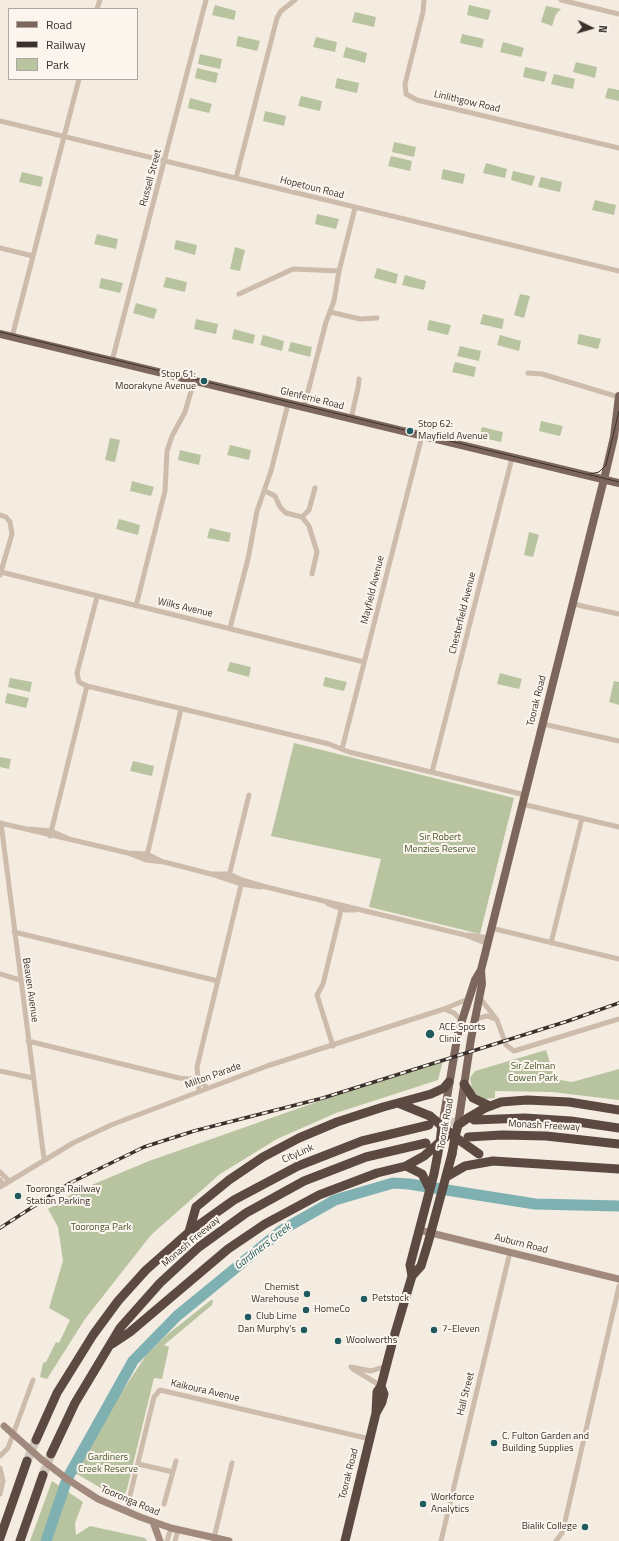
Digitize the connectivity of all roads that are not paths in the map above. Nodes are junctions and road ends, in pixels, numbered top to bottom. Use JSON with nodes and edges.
{"nodes":[{"id":1,"x":206,"y":0,"type":"edge"},
{"id":2,"x":295,"y":0,"type":"edge"},
{"id":3,"x":424,"y":0,"type":"edge"},
{"id":4,"x":561,"y":0,"type":"edge"},
{"id":5,"x":575,"y":2,"type":"edge"},
{"id":6,"x":619,"y":14,"type":"edge"},
{"id":7,"x":79,"y":80,"type":"edge"},
{"id":8,"x":0,"y":121,"type":"edge"},
{"id":9,"x":64,"y":137,"type":"junction"},
{"id":10,"x":619,"y":148,"type":"edge"},
{"id":11,"x":164,"y":161,"type":"junction"},
{"id":12,"x":236,"y":178,"type":"junction"},
{"id":13,"x":355,"y":208,"type":"junction"},
{"id":14,"x":0,"y":248,"type":"edge"},
{"id":15,"x":33,"y":256,"type":"junction"},
{"id":16,"x":339,"y":271,"type":"junction"},
{"id":17,"x":619,"y":271,"type":"edge"},
{"id":18,"x":239,"y":294,"type":"dead end"},
{"id":19,"x":330,"y":312,"type":"junction"},
{"id":20,"x":377,"y":318,"type":"dead end"},
{"id":21,"x":0,"y":334,"type":"edge"},
{"id":22,"x":12,"y":337,"type":"junction"},
{"id":23,"x":112,"y":361,"type":"junction"},
{"id":24,"x":528,"y":373,"type":"dead end"},
{"id":25,"x":359,"y":379,"type":"dead end"},
{"id":26,"x":194,"y":381,"type":"junction"},
{"id":27,"x":619,"y":397,"type":"edge"},
{"id":28,"x":288,"y":404,"type":"junction"},
{"id":29,"x":304,"y":408,"type":"junction"},
{"id":30,"x":351,"y":419,"type":"junction"},
{"id":31,"x":619,"y":426,"type":"edge"},
{"id":32,"x":422,"y":436,"type":"junction"},
{"id":33,"x":614,"y":437,"type":"junction"},
{"id":34,"x":512,"y":458,"type":"junction"},
{"id":35,"x":604,"y":480,"type":"junction"},
{"id":36,"x":619,"y":483,"type":"edge"},
{"id":37,"x":315,"y":488,"type":"dead end"},
{"id":38,"x":265,"y":491,"type":"junction"},
{"id":39,"x":0,"y":515,"type":"edge"},
{"id":40,"x":302,"y":517,"type":"junction"},
{"id":41,"x":0,"y":573,"type":"edge"},
{"id":42,"x":312,"y":574,"type":"dead end"},
{"id":43,"x":97,"y":597,"type":"junction"},
{"id":44,"x":573,"y":604,"type":"junction"},
{"id":45,"x":136,"y":606,"type":"junction"},
{"id":46,"x":619,"y":614,"type":"edge"},
{"id":47,"x":230,"y":628,"type":"junction"},
{"id":48,"x":364,"y":662,"type":"junction"},
{"id":49,"x":87,"y":686,"type":"junction"},
{"id":50,"x":181,"y":709,"type":"junction"},
{"id":51,"x":543,"y":724,"type":"junction"},
{"id":52,"x":619,"y":741,"type":"edge"},
{"id":53,"x":342,"y":749,"type":"junction"},
{"id":54,"x":432,"y":772,"type":"junction"},
{"id":55,"x":249,"y":795,"type":"dead end"},
{"id":56,"x":525,"y":795,"type":"junction"},
{"id":57,"x":522,"y":804,"type":"junction"},
{"id":58,"x":582,"y":818,"type":"junction"},
{"id":59,"x":0,"y":823,"type":"edge"},
{"id":60,"x":619,"y":827,"type":"edge"},
{"id":61,"x":51,"y":833,"type":"junction"},
{"id":62,"x":146,"y":857,"type":"junction"},
{"id":63,"x":0,"y":874,"type":"edge"},
{"id":64,"x":7,"y":875,"type":"junction"},
{"id":65,"x":229,"y":876,"type":"junction"},
{"id":66,"x":242,"y":882,"type":"junction"},
{"id":67,"x":342,"y":908,"type":"junction"},
{"id":68,"x":491,"y":928,"type":"junction"},
{"id":69,"x":14,"y":932,"type":"junction"},
{"id":70,"x":488,"y":941,"type":"junction"},
{"id":71,"x":551,"y":943,"type":"junction"},
{"id":72,"x":619,"y":959,"type":"edge"},
{"id":73,"x":481,"y":970,"type":"junction"},
{"id":74,"x":0,"y":974,"type":"edge"},
{"id":75,"x":20,"y":980,"type":"junction"},
{"id":76,"x":218,"y":981,"type":"junction"},
{"id":77,"x":480,"y":997,"type":"junction"},
{"id":78,"x":468,"y":999,"type":"junction"},
{"id":79,"x":444,"y":1009,"type":"junction"},
{"id":80,"x":475,"y":1019,"type":"junction"},
{"id":81,"x":496,"y":1019,"type":"junction"},
{"id":82,"x":619,"y":1019,"type":"edge"},
{"id":83,"x":462,"y":1021,"type":"junction"},
{"id":84,"x":28,"y":1041,"type":"junction"},
{"id":85,"x":333,"y":1046,"type":"junction"},
{"id":86,"x":0,"y":1071,"type":"edge"},
{"id":87,"x":33,"y":1078,"type":"junction"},
{"id":88,"x":198,"y":1078,"type":"junction"},
{"id":89,"x":448,"y":1082,"type":"junction"},
{"id":90,"x":464,"y":1084,"type":"junction"},
{"id":91,"x":206,"y":1088,"type":"junction"},
{"id":92,"x":199,"y":1090,"type":"junction"},
{"id":93,"x":398,"y":1103,"type":"junction"},
{"id":94,"x":490,"y":1106,"type":"junction"},
{"id":95,"x":619,"y":1110,"type":"edge"},
{"id":96,"x":474,"y":1120,"type":"tunnel mouth"},
{"id":97,"x":430,"y":1121,"type":"junction"},
{"id":98,"x":458,"y":1125,"type":"junction"},
{"id":99,"x":442,"y":1126,"type":"junction"},
{"id":100,"x":619,"y":1128,"type":"edge"},
{"id":101,"x":453,"y":1135,"type":"junction"},
{"id":102,"x":468,"y":1137,"type":"dead end"},
{"id":103,"x":440,"y":1142,"type":"junction"},
{"id":104,"x":426,"y":1143,"type":"dead end"},
{"id":105,"x":619,"y":1144,"type":"edge"},
{"id":106,"x":44,"y":1159,"type":"junction"},
{"id":107,"x":493,"y":1161,"type":"junction"},
{"id":108,"x":405,"y":1166,"type":"junction"},
{"id":109,"x":619,"y":1169,"type":"edge"},
{"id":110,"x":0,"y":1172,"type":"edge"},
{"id":111,"x":446,"y":1177,"type":"junction"},
{"id":112,"x":0,"y":1180,"type":"edge"},
{"id":113,"x":8,"y":1181,"type":"junction"},
{"id":114,"x":2,"y":1186,"type":"edge"},
{"id":115,"x":430,"y":1190,"type":"junction"},
{"id":116,"x":419,"y":1230,"type":"junction"},
{"id":117,"x":189,"y":1232,"type":"junction"},
{"id":118,"x":432,"y":1233,"type":"junction"},
{"id":119,"x":510,"y":1252,"type":"junction"},
{"id":120,"x":412,"y":1276,"type":"junction"},
{"id":121,"x":619,"y":1279,"type":"edge"},
{"id":122,"x":619,"y":1286,"type":"edge"},
{"id":123,"x":110,"y":1345,"type":"junction"},
{"id":124,"x":386,"y":1366,"type":"junction"},
{"id":125,"x":33,"y":1380,"type":"dead end"},
{"id":126,"x":381,"y":1386,"type":"junction"},
{"id":127,"x":2,"y":1424,"type":"edge"},
{"id":128,"x":370,"y":1438,"type":"junction"},
{"id":129,"x":36,"y":1440,"type":"tunnel mouth"},
{"id":130,"x":51,"y":1454,"type":"tunnel mouth"},
{"id":131,"x":0,"y":1456,"type":"edge"},
{"id":132,"x":27,"y":1461,"type":"tunnel mouth"},
{"id":133,"x":176,"y":1461,"type":"dead end"},
{"id":134,"x":232,"y":1463,"type":"dead end"},
{"id":135,"x":138,"y":1464,"type":"junction"},
{"id":136,"x":0,"y":1468,"type":"edge"},
{"id":137,"x":173,"y":1472,"type":"junction"},
{"id":138,"x":44,"y":1475,"type":"tunnel mouth"},
{"id":139,"x":0,"y":1494,"type":"edge"},
{"id":140,"x":164,"y":1504,"type":"dead end"},
{"id":141,"x":126,"y":1512,"type":"junction"},
{"id":142,"x":153,"y":1522,"type":"junction"},
{"id":143,"x":171,"y":1528,"type":"junction"},
{"id":144,"x":178,"y":1530,"type":"junction"},
{"id":145,"x":0,"y":1538,"type":"edge"},
{"id":146,"x":211,"y":1538,"type":"junction"},
{"id":147,"x":20,"y":1541,"type":"edge"},
{"id":148,"x":160,"y":1541,"type":"edge"},
{"id":149,"x":168,"y":1541,"type":"edge"},
{"id":150,"x":175,"y":1541,"type":"edge"},
{"id":151,"x":198,"y":1541,"type":"edge"},
{"id":152,"x":229,"y":1541,"type":"edge"},
{"id":153,"x":345,"y":1541,"type":"edge"},
{"id":154,"x":441,"y":1541,"type":"edge"},
{"id":155,"x":556,"y":1541,"type":"edge"}],
"edges":[{"from":1,"to":11,"type":"street","name":"Russell Street"},
{"from":2,"to":12,"type":"street"},
{"from":3,"to":10,"type":"street","name":"Linlithgow Road"},
{"from":4,"to":5,"type":"street"},
{"from":5,"to":6,"type":"street"},
{"from":7,"to":9,"type":"street"},
{"from":8,"to":9,"type":"street","name":"Hopetoun Road"},
{"from":9,"to":11,"type":"street","name":"Hopetoun Road"},
{"from":9,"to":15,"type":"street"},
{"from":11,"to":12,"type":"street","name":"Hopetoun Road"},
{"from":11,"to":23,"type":"street","name":"Russell Street"},
{"from":12,"to":13,"type":"street","name":"Hopetoun Road"},
{"from":13,"to":16,"type":"street"},
{"from":13,"to":17,"type":"street","name":"Hopetoun Road"},
{"from":14,"to":15,"type":"street"},
{"from":15,"to":22,"type":"street"},
{"from":16,"to":18,"type":"street"},
{"from":16,"to":19,"type":"street"},
{"from":19,"to":20,"type":"street"},
{"from":19,"to":29,"type":"street"},
{"from":21,"to":22,"type":"main road","name":"Glenferrie Road"},
{"from":22,"to":23,"type":"main road","name":"Glenferrie Road"},
{"from":23,"to":26,"type":"main road","name":"Glenferrie Road"},
{"from":24,"to":27,"type":"street"},
{"from":25,"to":30,"type":"street"},
{"from":26,"to":28,"type":"main road","name":"Glenferrie Road"},
{"from":26,"to":45,"type":"street"},
{"from":27,"to":33,"type":"main road","name":"Toorak Road"},
{"from":28,"to":29,"type":"main road","name":"Glenferrie Road"},
{"from":28,"to":38,"type":"street"},
{"from":29,"to":30,"type":"main road","name":"Glenferrie Road"},
{"from":30,"to":32,"type":"main road","name":"Glenferrie Road"},
{"from":31,"to":33,"type":"main road","name":"Toorak Road"},
{"from":32,"to":34,"type":"main road","name":"Glenferrie Road"},
{"from":32,"to":48,"type":"street","name":"Mayfield Avenue"},
{"from":33,"to":35,"type":"main road","name":"Toorak Road"},
{"from":34,"to":35,"type":"main road","name":"Glenferrie Road"},
{"from":34,"to":54,"type":"street","name":"Chesterfield Avenue"},
{"from":35,"to":36,"type":"main road","name":"Glenferrie Road"},
{"from":35,"to":44,"type":"main road","name":"Toorak Road"},
{"from":37,"to":40,"type":"street"},
{"from":38,"to":40,"type":"street"},
{"from":38,"to":47,"type":"street"},
{"from":39,"to":41,"type":"street"},
{"from":40,"to":42,"type":"street"},
{"from":41,"to":43,"type":"street","name":"Wilks Avenue"},
{"from":43,"to":45,"type":"street","name":"Wilks Avenue"},
{"from":43,"to":49,"type":"street"},
{"from":44,"to":46,"type":"street"},
{"from":44,"to":51,"type":"main road","name":"Toorak Road"},
{"from":45,"to":47,"type":"street","name":"Wilks Avenue"},
{"from":47,"to":48,"type":"street","name":"Wilks Avenue"},
{"from":48,"to":53,"type":"street","name":"Mayfield Avenue"},
{"from":49,"to":50,"type":"street"},
{"from":49,"to":61,"type":"street"},
{"from":50,"to":53,"type":"street"},
{"from":50,"to":62,"type":"street"},
{"from":51,"to":52,"type":"street"},
{"from":51,"to":56,"type":"main road","name":"Toorak Road"},
{"from":53,"to":54,"type":"street"},
{"from":54,"to":56,"type":"street"},
{"from":55,"to":65,"type":"street"},
{"from":56,"to":57,"type":"main road","name":"Toorak Road"},
{"from":57,"to":58,"type":"street"},
{"from":57,"to":68,"type":"main road","name":"Toorak Road"},
{"from":58,"to":60,"type":"street"},
{"from":58,"to":71,"type":"street"},
{"from":59,"to":61,"type":"street"},
{"from":59,"to":64,"type":"street","name":"Beaven Avenue"},
{"from":61,"to":62,"type":"street"},
{"from":62,"to":65,"type":"street"},
{"from":63,"to":64,"type":"street"},
{"from":64,"to":69,"type":"street","name":"Beaven Avenue"},
{"from":65,"to":66,"type":"street"},
{"from":66,"to":67,"type":"street"},
{"from":66,"to":76,"type":"street"},
{"from":67,"to":70,"type":"street"},
{"from":67,"to":85,"type":"street"},
{"from":68,"to":70,"type":"main road","name":"Toorak Road"},
{"from":68,"to":71,"type":"street"},
{"from":69,"to":75,"type":"street","name":"Beaven Avenue"},
{"from":69,"to":76,"type":"street"},
{"from":70,"to":73,"type":"main road","name":"Toorak Road"},
{"from":71,"to":72,"type":"street"},
{"from":73,"to":77,"type":"main road","name":"Toorak Road"},
{"from":73,"to":78,"type":"main road","name":"Toorak Road"},
{"from":74,"to":75,"type":"street"},
{"from":75,"to":84,"type":"street","name":"Beaven Avenue"},
{"from":76,"to":88,"type":"street"},
{"from":77,"to":80,"type":"main road","name":"Toorak Road"},
{"from":77,"to":81,"type":"street"},
{"from":78,"to":79,"type":"street","name":"Milton Parade"},
{"from":78,"to":83,"type":"main road","name":"Toorak Road"},
{"from":79,"to":83,"type":"street"},
{"from":79,"to":85,"type":"street","name":"Milton Parade"},
{"from":80,"to":81,"type":"street"},
{"from":80,"to":90,"type":"main road","name":"Toorak Road"},
{"from":81,"to":82,"type":"street"},
{"from":83,"to":89,"type":"main road","name":"Toorak Road"},
{"from":84,"to":87,"type":"street","name":"Beaven Avenue"},
{"from":84,"to":88,"type":"street"},
{"from":85,"to":91,"type":"street","name":"Milton Parade"},
{"from":86,"to":87,"type":"street"},
{"from":87,"to":106,"type":"street","name":"Beaven Avenue"},
{"from":88,"to":91,"type":"street"},
{"from":88,"to":92,"type":"street"},
{"from":89,"to":93,"type":"highway"},
{"from":89,"to":99,"type":"main road","name":"Toorak Road","bridge":true},
{"from":90,"to":94,"type":"highway"},
{"from":90,"to":98,"type":"main road","name":"Toorak Road","bridge":true},
{"from":91,"to":92,"type":"street","name":"Milton Parade"},
{"from":92,"to":106,"type":"street","name":"Milton Parade"},
{"from":93,"to":97,"type":"highway"},
{"from":93,"to":117,"type":"highway"},
{"from":94,"to":95,"type":"highway"},
{"from":94,"to":98,"type":"highway","bridge":true},
{"from":96,"to":100,"type":"highway"},
{"from":97,"to":99,"type":"highway","bridge":true},
{"from":97,"to":117,"type":"highway","name":"CityLink"},
{"from":98,"to":101,"type":"highway","name":"Toorak Road"},
{"from":99,"to":101,"type":"highway","bridge":true},
{"from":99,"to":103,"type":"highway","name":"Toorak Road","bridge":true},
{"from":101,"to":103,"type":"highway","bridge":true},
{"from":101,"to":107,"type":"highway","bridge":true},
{"from":101,"to":111,"type":"highway","name":"Toorak Road","bridge":true},
{"from":102,"to":105,"type":"highway","name":"Monash Freeway"},
{"from":103,"to":108,"type":"highway"},
{"from":103,"to":115,"type":"highway","name":"Toorak Road"},
{"from":104,"to":123,"type":"highway","name":"Monash Freeway"},
{"from":106,"to":113,"type":"street","name":"Milton Parade"},
{"from":107,"to":109,"type":"highway"},
{"from":107,"to":111,"type":"highway"},
{"from":108,"to":115,"type":"highway"},
{"from":108,"to":123,"type":"highway"},
{"from":110,"to":113,"type":"street"},
{"from":111,"to":118,"type":"highway","name":"Toorak Road"},
{"from":112,"to":114,"type":"street"},
{"from":113,"to":114,"type":"street","name":"Milton Parade"},
{"from":115,"to":116,"type":"highway","name":"Toorak Road"},
{"from":116,"to":118,"type":"main road","name":"Auburn Road"},
{"from":116,"to":120,"type":"highway","name":"Toorak Road"},
{"from":117,"to":129,"type":"highway","name":"Monash Freeway"},
{"from":118,"to":119,"type":"main road","name":"Auburn Road"},
{"from":118,"to":120,"type":"highway","name":"Toorak Road"},
{"from":119,"to":121,"type":"main road","name":"Auburn Road"},
{"from":119,"to":154,"type":"street","name":"Hall Street"},
{"from":120,"to":124,"type":"highway","name":"Toorak Road"},
{"from":122,"to":155,"type":"street"},
{"from":123,"to":130,"type":"highway","name":"Monash Freeway"},
{"from":124,"to":126,"type":"highway","name":"Toorak Road"},
{"from":124,"to":126,"type":"street"},
{"from":125,"to":131,"type":"street"},
{"from":126,"to":128,"type":"highway","name":"Toorak Road"},
{"from":127,"to":141,"type":"main road","name":"Tooronga Road","bridge":true},
{"from":128,"to":135,"type":"street","name":"Kaikoura Avenue"},
{"from":128,"to":153,"type":"highway","name":"Toorak Road"},
{"from":132,"to":145,"type":"highway"},
{"from":133,"to":137,"type":"street"},
{"from":134,"to":146,"type":"street"},
{"from":135,"to":137,"type":"street"},
{"from":135,"to":141,"type":"street","name":"Kaikoura Avenue"},
{"from":136,"to":139,"type":"street"},
{"from":137,"to":140,"type":"street"},
{"from":138,"to":147,"type":"highway"},
{"from":141,"to":142,"type":"main road","name":"Tooronga Road"},
{"from":142,"to":143,"type":"main road","name":"Tooronga Road"},
{"from":142,"to":148,"type":"main road"},
{"from":143,"to":144,"type":"main road","name":"Tooronga Road"},
{"from":143,"to":149,"type":"street"},
{"from":144,"to":146,"type":"main road","name":"Tooronga Road"},
{"from":144,"to":150,"type":"street"},
{"from":146,"to":151,"type":"main road"},
{"from":146,"to":152,"type":"main road","name":"Tooronga Road"}]}
